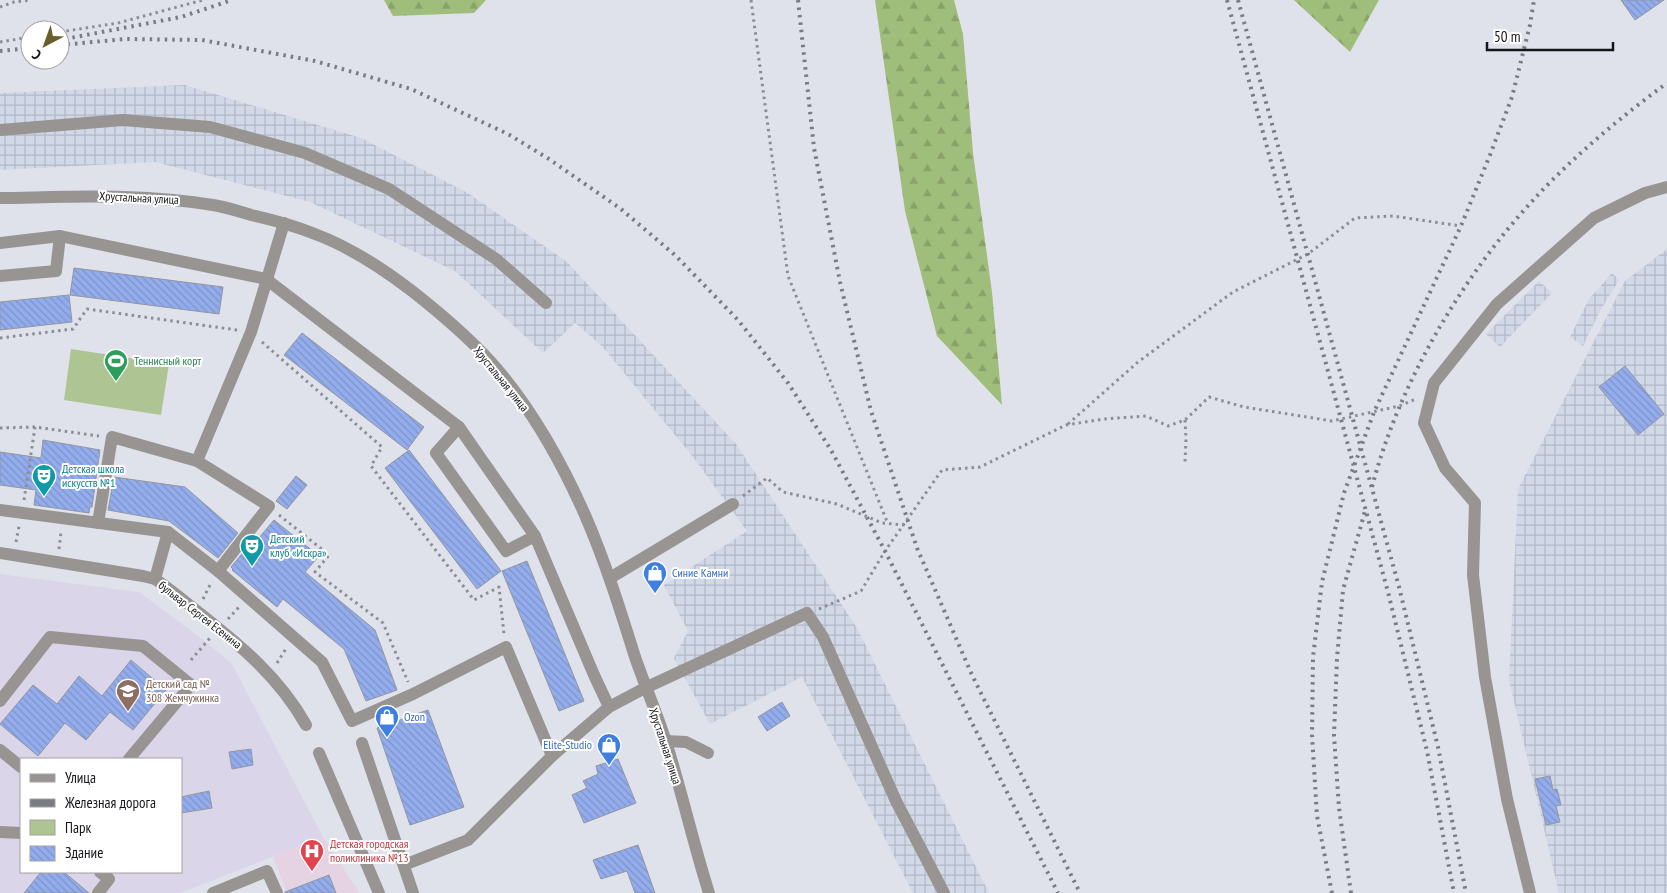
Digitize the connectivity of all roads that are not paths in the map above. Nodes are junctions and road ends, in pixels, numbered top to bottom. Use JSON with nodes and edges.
{"nodes":[{"id":1,"x":0,"y":130,"type":"edge"},
{"id":2,"x":1667,"y":186,"type":"edge"},
{"id":3,"x":0,"y":198,"type":"edge"},
{"id":4,"x":284,"y":223,"type":"junction"},
{"id":5,"x":60,"y":236,"type":"junction"},
{"id":6,"x":0,"y":243,"type":"edge"},
{"id":7,"x":0,"y":276,"type":"edge"},
{"id":8,"x":266,"y":279,"type":"junction"},
{"id":9,"x":546,"y":303,"type":"dead end"},
{"id":10,"x":460,"y":427,"type":"junction"},
{"id":11,"x":197,"y":461,"type":"junction"},
{"id":12,"x":733,"y":504,"type":"road end"},
{"id":13,"x":0,"y":510,"type":"edge"},
{"id":14,"x":98,"y":523,"type":"junction"},
{"id":15,"x":168,"y":532,"type":"junction"},
{"id":16,"x":535,"y":536,"type":"junction"},
{"id":17,"x":0,"y":553,"type":"edge"},
{"id":18,"x":218,"y":570,"type":"junction"},
{"id":19,"x":610,"y":578,"type":"junction"},
{"id":20,"x":155,"y":579,"type":"junction"},
{"id":21,"x":646,"y":688,"type":"junction"},
{"id":22,"x":0,"y":701,"type":"edge"},
{"id":23,"x":609,"y":707,"type":"junction"},
{"id":24,"x":306,"y":725,"type":"dead end"},
{"id":25,"x":666,"y":741,"type":"junction"},
{"id":26,"x":362,"y":743,"type":"dead end"},
{"id":27,"x":0,"y":750,"type":"edge"},
{"id":28,"x":319,"y":753,"type":"dead end"},
{"id":29,"x":708,"y":753,"type":"dead end"},
{"id":30,"x":552,"y":756,"type":"junction"},
{"id":31,"x":130,"y":758,"type":"edge"},
{"id":32,"x":20,"y":765,"type":"edge"},
{"id":33,"x":0,"y":832,"type":"edge"},
{"id":34,"x":20,"y":833,"type":"edge"},
{"id":35,"x":404,"y":865,"type":"junction"},
{"id":36,"x":101,"y":873,"type":"edge"},
{"id":37,"x":98,"y":893,"type":"edge"},
{"id":38,"x":213,"y":893,"type":"edge"},
{"id":39,"x":277,"y":893,"type":"edge"},
{"id":40,"x":379,"y":893,"type":"edge"},
{"id":41,"x":413,"y":893,"type":"edge"},
{"id":42,"x":709,"y":893,"type":"edge"},
{"id":43,"x":944,"y":893,"type":"edge"},
{"id":44,"x":1530,"y":893,"type":"edge"}],
"edges":[{"from":1,"to":9,"type":"street"},
{"from":2,"to":44,"type":"street"},
{"from":3,"to":4,"type":"street","name":"Хрустальная улица"},
{"from":4,"to":8,"type":"street"},
{"from":4,"to":19,"type":"street","name":"Хрустальная улица"},
{"from":5,"to":6,"type":"street"},
{"from":5,"to":7,"type":"street"},
{"from":5,"to":8,"type":"street"},
{"from":8,"to":10,"type":"street"},
{"from":8,"to":11,"type":"street"},
{"from":10,"to":16,"type":"street"},
{"from":10,"to":16,"type":"street"},
{"from":11,"to":14,"type":"street"},
{"from":11,"to":18,"type":"street"},
{"from":12,"to":19,"type":"street"},
{"from":13,"to":14,"type":"street"},
{"from":14,"to":15,"type":"street"},
{"from":15,"to":18,"type":"street"},
{"from":15,"to":20,"type":"street"},
{"from":16,"to":23,"type":"street"},
{"from":17,"to":20,"type":"street","name":"бульвар Сергея Есенина"},
{"from":18,"to":30,"type":"street"},
{"from":19,"to":21,"type":"street","name":"Хрустальная улица"},
{"from":20,"to":24,"type":"street","name":"бульвар Сергея Есенина"},
{"from":21,"to":23,"type":"street"},
{"from":21,"to":25,"type":"street","name":"Хрустальная улица"},
{"from":21,"to":43,"type":"street"},
{"from":22,"to":31,"type":"street"},
{"from":23,"to":30,"type":"street"},
{"from":25,"to":29,"type":"street"},
{"from":25,"to":42,"type":"street","name":"Хрустальная улица"},
{"from":26,"to":35,"type":"street"},
{"from":27,"to":32,"type":"street"},
{"from":28,"to":40,"type":"street"},
{"from":30,"to":35,"type":"street"},
{"from":33,"to":34,"type":"street"},
{"from":35,"to":41,"type":"street"},
{"from":36,"to":37,"type":"street"},
{"from":38,"to":39,"type":"street"}]}
